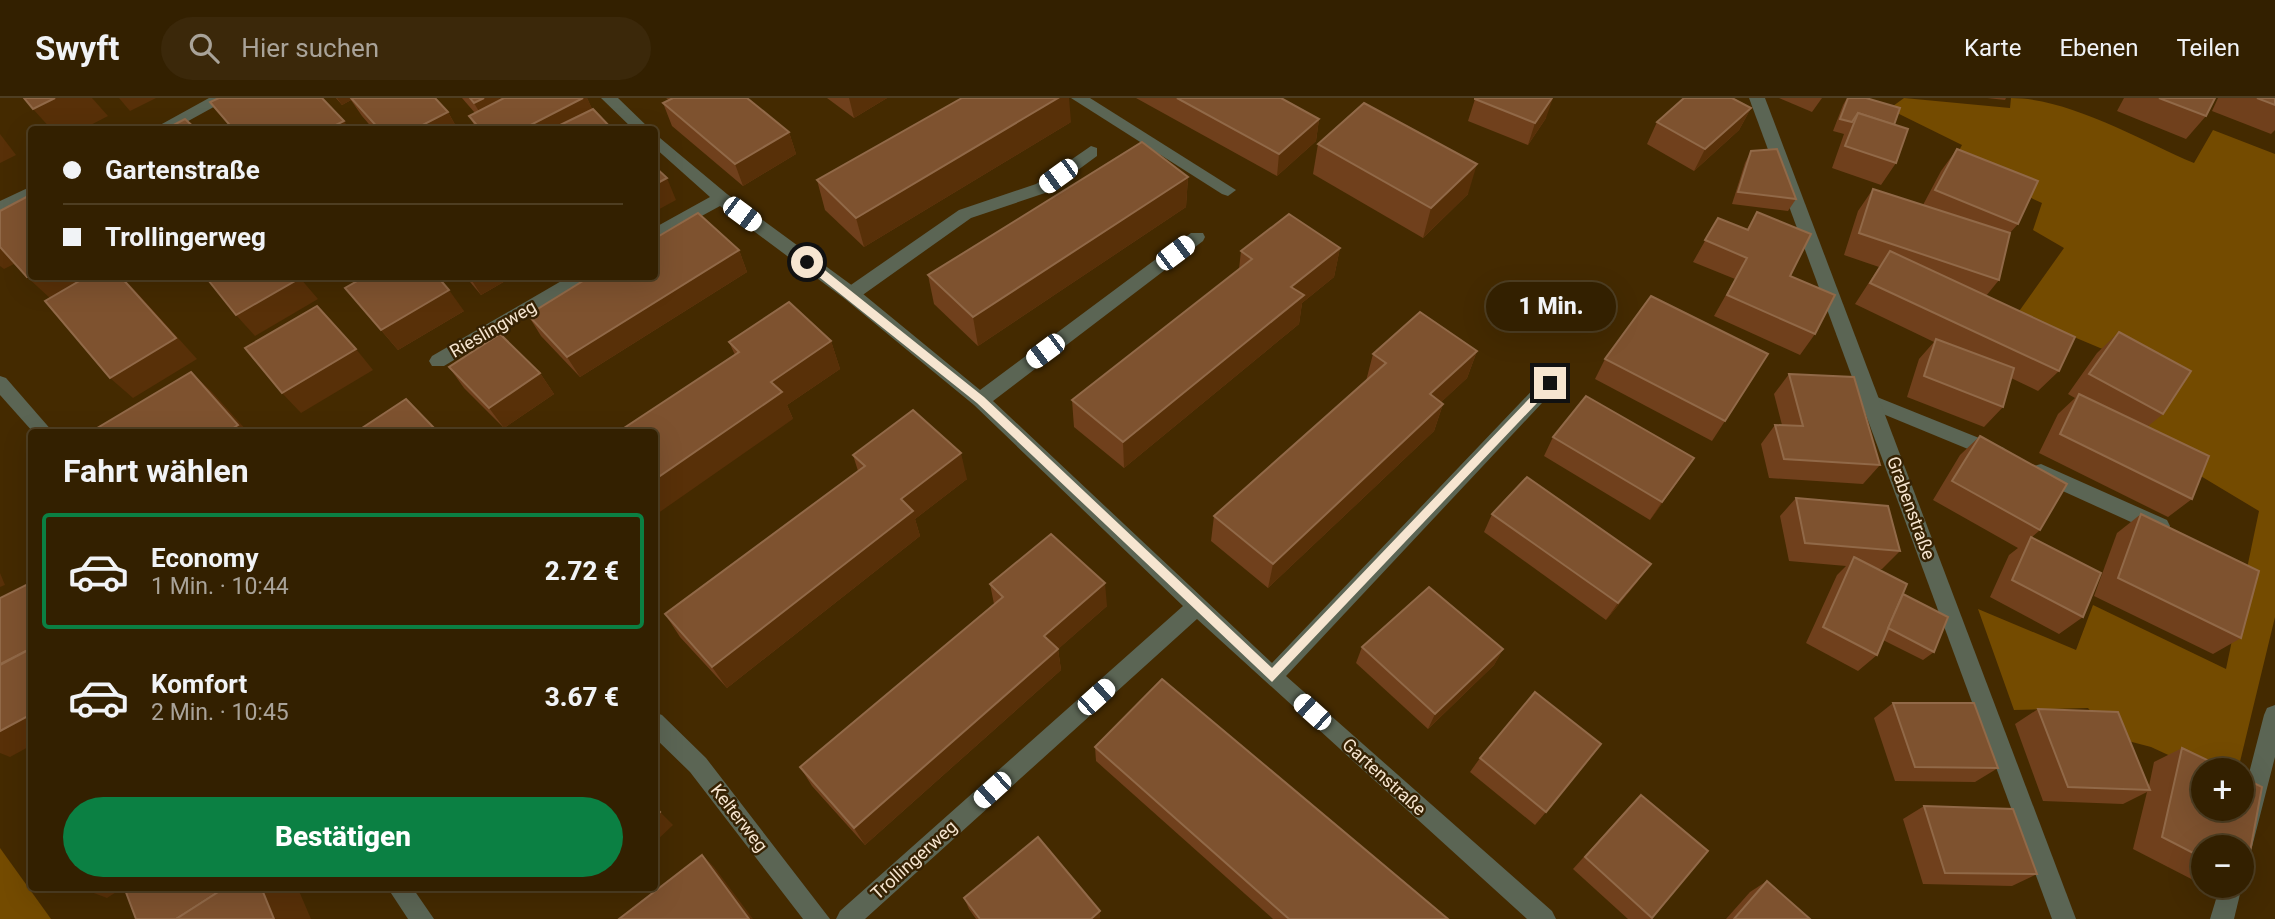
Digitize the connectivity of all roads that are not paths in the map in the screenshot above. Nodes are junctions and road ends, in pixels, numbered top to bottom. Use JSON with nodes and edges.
{"nodes":[{"id":1,"x":222,"y":98,"type":"edge"},
{"id":2,"x":610,"y":98,"type":"edge"},
{"id":3,"x":1079,"y":98,"type":"edge"},
{"id":4,"x":1757,"y":98,"type":"edge"},
{"id":5,"x":166,"y":126,"type":"edge"},
{"id":6,"x":641,"y":126,"type":"edge"},
{"id":7,"x":658,"y":142,"type":"edge"},
{"id":8,"x":1091,"y":152,"type":"dead end"},
{"id":9,"x":1228,"y":190,"type":"dead end"},
{"id":10,"x":28,"y":194,"type":"edge"},
{"id":11,"x":721,"y":198,"type":"junction"},
{"id":12,"x":0,"y":208,"type":"edge"},
{"id":13,"x":658,"y":234,"type":"edge"},
{"id":14,"x":1197,"y":237,"type":"dead end"},
{"id":15,"x":577,"y":280,"type":"edge"},
{"id":16,"x":850,"y":294,"type":"junction"},
{"id":17,"x":438,"y":361,"type":"dead end"},
{"id":18,"x":0,"y":383,"type":"edge"},
{"id":19,"x":1550,"y":383,"type":"dead end"},
{"id":20,"x":980,"y":400,"type":"junction"},
{"id":21,"x":1872,"y":402,"type":"junction"},
{"id":22,"x":41,"y":429,"type":"edge"},
{"id":23,"x":2182,"y":536,"type":"edge"},
{"id":24,"x":1199,"y":605,"type":"junction"},
{"id":25,"x":1272,"y":677,"type":"junction"},
{"id":26,"x":2275,"y":715,"type":"edge"},
{"id":27,"x":658,"y":726,"type":"edge"},
{"id":28,"x":2244,"y":835,"type":"edge"},
{"id":29,"x":401,"y":891,"type":"edge"},
{"id":30,"x":2228,"y":898,"type":"edge"},
{"id":31,"x":1530,"y":914,"type":"edge"},
{"id":32,"x":422,"y":919,"type":"edge"},
{"id":33,"x":818,"y":919,"type":"edge"},
{"id":34,"x":848,"y":919,"type":"edge"},
{"id":35,"x":2064,"y":919,"type":"edge"},
{"id":36,"x":2222,"y":919,"type":"edge"}],
"edges":[{"from":1,"to":5,"type":"street"},
{"from":2,"to":6,"type":"street"},
{"from":3,"to":9,"type":"street"},
{"from":4,"to":21,"type":"street","name":"Grabenstraße"},
{"from":7,"to":11,"type":"street","name":"Gartenstraße"},
{"from":8,"to":16,"type":"street"},
{"from":10,"to":12,"type":"street"},
{"from":11,"to":13,"type":"street"},
{"from":11,"to":16,"type":"street","name":"Gartenstraße"},
{"from":14,"to":20,"type":"street"},
{"from":15,"to":17,"type":"street","name":"Rieslingweg"},
{"from":16,"to":20,"type":"street","name":"Gartenstraße"},
{"from":18,"to":22,"type":"street"},
{"from":19,"to":25,"type":"street"},
{"from":20,"to":24,"type":"street","name":"Gartenstraße"},
{"from":21,"to":23,"type":"street"},
{"from":21,"to":35,"type":"street","name":"Grabenstraße"},
{"from":24,"to":25,"type":"street","name":"Gartenstraße"},
{"from":24,"to":34,"type":"street","name":"Trollingerweg"},
{"from":25,"to":31,"type":"street","name":"Gartenstraße"},
{"from":26,"to":28,"type":"street"},
{"from":27,"to":33,"type":"street","name":"Kelterweg"},
{"from":29,"to":32,"type":"street"},
{"from":30,"to":36,"type":"street"}]}
